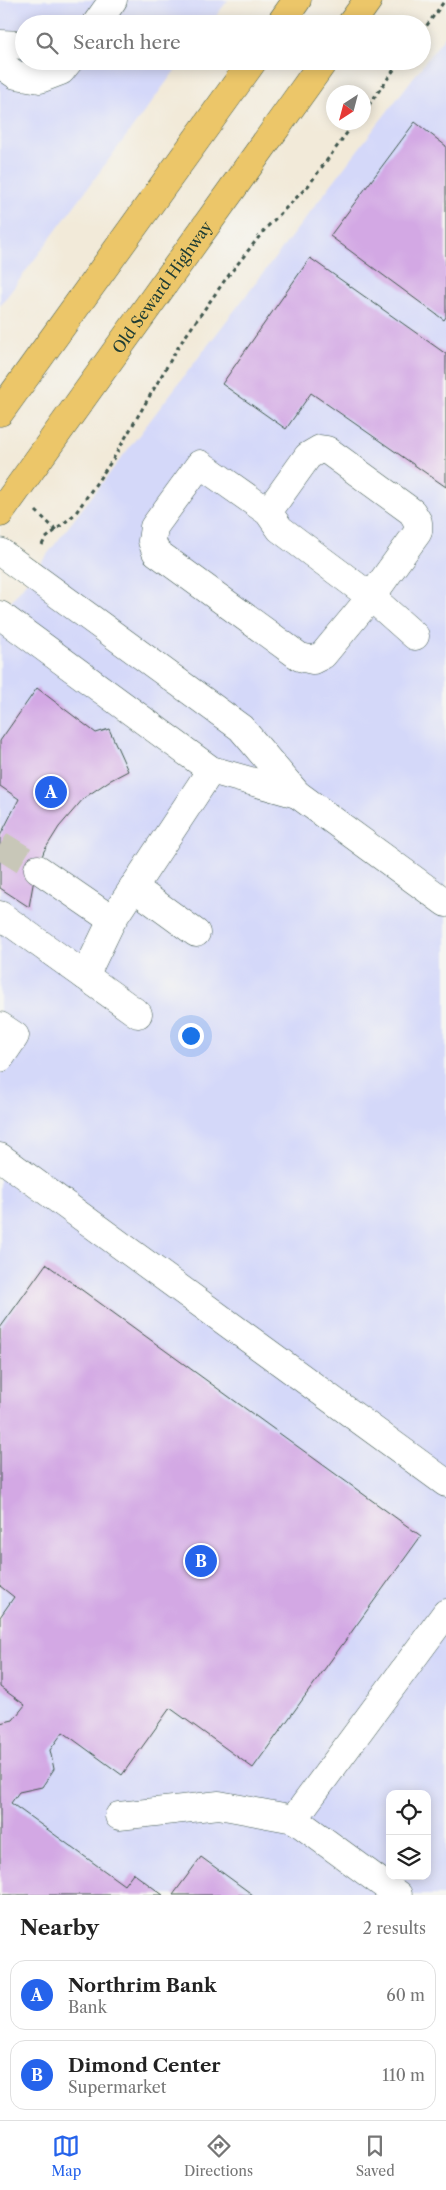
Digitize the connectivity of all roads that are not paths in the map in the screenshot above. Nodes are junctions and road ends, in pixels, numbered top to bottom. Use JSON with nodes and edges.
{"nodes":[{"id":1,"x":113,"y":0,"type":"edge"},
{"id":2,"x":297,"y":0,"type":"edge"},
{"id":3,"x":368,"y":0,"type":"edge"},
{"id":4,"x":102,"y":15,"type":"edge"},
{"id":5,"x":286,"y":15,"type":"edge"},
{"id":6,"x":357,"y":15,"type":"edge"},
{"id":7,"x":0,"y":44,"type":"edge"},
{"id":8,"x":15,"y":45,"type":"edge"},
{"id":9,"x":0,"y":64,"type":"edge"},
{"id":10,"x":62,"y":70,"type":"edge"},
{"id":11,"x":246,"y":70,"type":"edge"},
{"id":12,"x":318,"y":70,"type":"edge"},
{"id":13,"x":0,"y":412,"type":"edge"},
{"id":14,"x":268,"y":512,"type":"junction"},
{"id":15,"x":0,"y":513,"type":"edge"},
{"id":16,"x":0,"y":552,"type":"edge"},
{"id":17,"x":372,"y":597,"type":"junction"},
{"id":18,"x":0,"y":615,"type":"edge"},
{"id":19,"x":415,"y":636,"type":"dead end"},
{"id":20,"x":211,"y":770,"type":"junction"},
{"id":21,"x":297,"y":794,"type":"junction"},
{"id":22,"x":38,"y":869,"type":"tunnel mouth"},
{"id":23,"x":133,"y":887,"type":"junction"},
{"id":24,"x":446,"y":903,"type":"edge"},
{"id":25,"x":0,"y":915,"type":"edge"},
{"id":26,"x":112,"y":920,"type":"junction"},
{"id":27,"x":196,"y":933,"type":"dead end"},
{"id":28,"x":85,"y":976,"type":"junction"},
{"id":29,"x":138,"y":1014,"type":"dead end"},
{"id":30,"x":0,"y":1026,"type":"edge"},
{"id":31,"x":0,"y":1058,"type":"edge"},
{"id":32,"x":0,"y":1157,"type":"edge"},
{"id":33,"x":446,"y":1484,"type":"edge"},
{"id":34,"x":446,"y":1613,"type":"edge"},
{"id":35,"x":119,"y":1816,"type":"dead end"},
{"id":36,"x":294,"y":1819,"type":"junction"},
{"id":37,"x":398,"y":1895,"type":"edge"}],
"edges":[{"from":1,"to":4,"type":"lane"},
{"from":2,"to":5,"type":"main road"},
{"from":3,"to":6,"type":"main road"},
{"from":7,"to":8,"type":"lane"},
{"from":9,"to":10,"type":"lane"},
{"from":11,"to":13,"type":"main road"},
{"from":12,"to":15,"type":"main road","name":"Old Seward Highway"},
{"from":14,"to":17,"type":"lane"},
{"from":14,"to":17,"type":"lane"},
{"from":14,"to":17,"type":"lane"},
{"from":16,"to":21,"type":"lane"},
{"from":17,"to":19,"type":"lane"},
{"from":18,"to":20,"type":"lane"},
{"from":20,"to":21,"type":"lane"},
{"from":20,"to":23,"type":"lane"},
{"from":21,"to":24,"type":"lane"},
{"from":22,"to":26,"type":"lane"},
{"from":23,"to":26,"type":"lane"},
{"from":23,"to":27,"type":"lane"},
{"from":25,"to":28,"type":"lane"},
{"from":26,"to":28,"type":"lane"},
{"from":28,"to":29,"type":"lane"},
{"from":30,"to":31,"type":"lane"},
{"from":32,"to":33,"type":"lane"},
{"from":34,"to":36,"type":"lane"},
{"from":35,"to":36,"type":"lane"},
{"from":36,"to":37,"type":"lane"}]}
